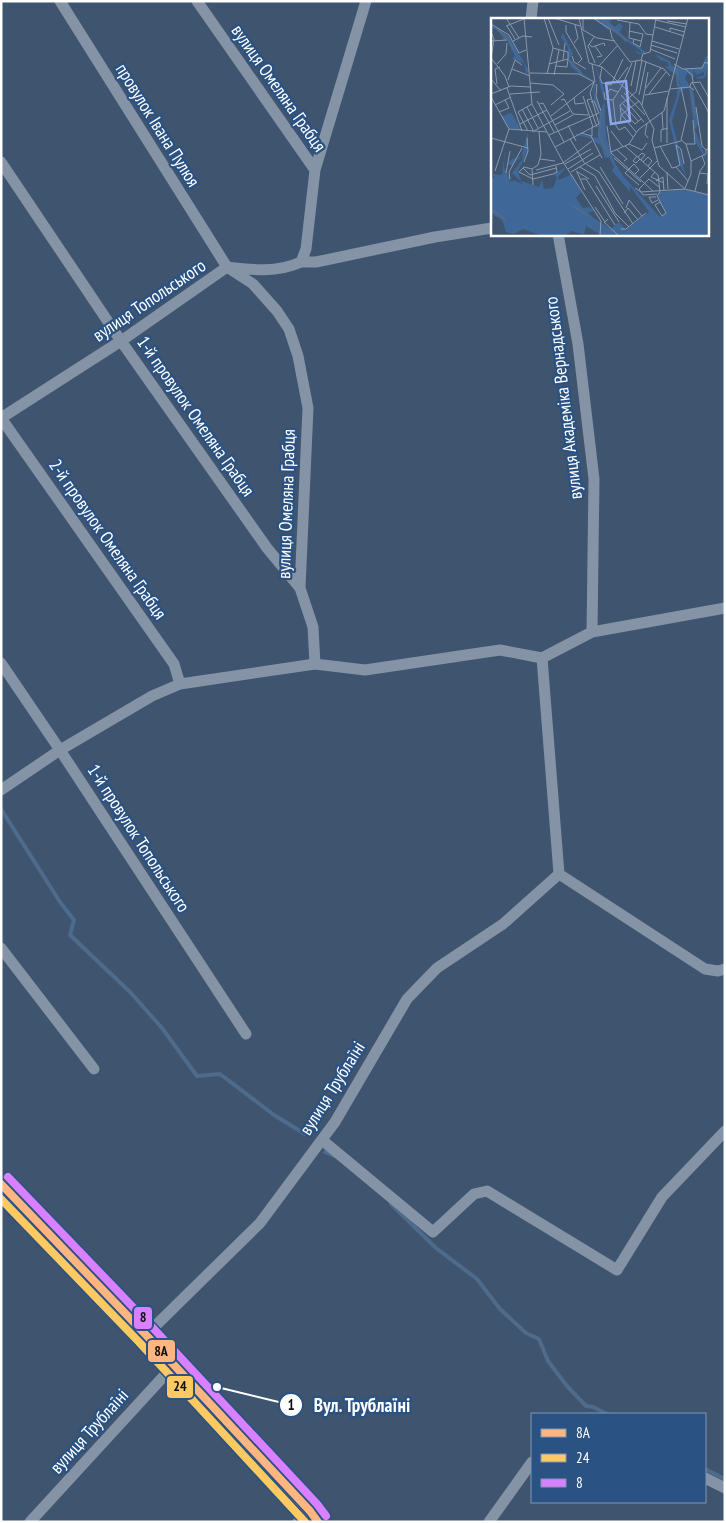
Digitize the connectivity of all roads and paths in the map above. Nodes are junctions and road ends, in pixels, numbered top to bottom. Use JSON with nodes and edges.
{"nodes":[{"id":1,"x":60,"y":1,"type":"edge"},
{"id":2,"x":197,"y":1,"type":"edge"},
{"id":3,"x":366,"y":1,"type":"edge"},
{"id":4,"x":533,"y":1,"type":"edge"},
{"id":5,"x":531,"y":18,"type":"edge"},
{"id":6,"x":1,"y":162,"type":"edge"},
{"id":7,"x":315,"y":170,"type":"junction"},
{"id":8,"x":491,"y":228,"type":"edge"},
{"id":9,"x":558,"y":235,"type":"edge"},
{"id":10,"x":300,"y":262,"type":"junction"},
{"id":11,"x":227,"y":267,"type":"junction"},
{"id":12,"x":121,"y":341,"type":"junction"},
{"id":13,"x":1,"y":418,"type":"edge"},
{"id":14,"x":300,"y":588,"type":"junction"},
{"id":15,"x":725,"y":608,"type":"edge"},
{"id":16,"x":592,"y":632,"type":"junction"},
{"id":17,"x":542,"y":658,"type":"junction"},
{"id":18,"x":1,"y":663,"type":"edge"},
{"id":19,"x":315,"y":664,"type":"junction"},
{"id":20,"x":180,"y":684,"type":"junction"},
{"id":21,"x":60,"y":750,"type":"junction"},
{"id":22,"x":1,"y":790,"type":"edge"},
{"id":23,"x":560,"y":874,"type":"junction"},
{"id":24,"x":1,"y":948,"type":"edge"},
{"id":25,"x":725,"y":969,"type":"edge"},
{"id":26,"x":246,"y":1034,"type":"dead end"},
{"id":27,"x":94,"y":1069,"type":"dead end"},
{"id":28,"x":725,"y":1131,"type":"edge"},
{"id":29,"x":322,"y":1140,"type":"junction"},
{"id":30,"x":1,"y":1184,"type":"edge"},
{"id":31,"x":146,"y":1335,"type":"junction"},
{"id":32,"x":174,"y":1365,"type":"junction"},
{"id":33,"x":531,"y":1463,"type":"edge"},
{"id":34,"x":706,"y":1478,"type":"edge"},
{"id":35,"x":725,"y":1488,"type":"edge"},
{"id":36,"x":314,"y":1516,"type":"edge"},
{"id":37,"x":30,"y":1522,"type":"edge"},
{"id":38,"x":298,"y":1522,"type":"edge"},
{"id":39,"x":490,"y":1522,"type":"edge"}],
"edges":[{"from":1,"to":11,"type":"street","name":"провулок Івана Пулюя"},
{"from":2,"to":7,"type":"street","name":"вулиця Омеляна Грабця"},
{"from":3,"to":7,"type":"street"},
{"from":4,"to":5,"type":"street"},
{"from":6,"to":12,"type":"street","name":"1-й провулок Омеляна Грабця"},
{"from":7,"to":10,"type":"street"},
{"from":8,"to":10,"type":"street","name":"вулиця Топольського"},
{"from":9,"to":16,"type":"street","name":"вулиця Академіка Вернадського"},
{"from":10,"to":11,"type":"street","name":"вулиця Топольського"},
{"from":11,"to":12,"type":"street","name":"вулиця Топольського"},
{"from":11,"to":14,"type":"street","name":"вулиця Омеляна Грабця"},
{"from":12,"to":13,"type":"street","name":"вулиця Топольського"},
{"from":12,"to":14,"type":"street","name":"1-й провулок Омеляна Грабця"},
{"from":13,"to":20,"type":"street","name":"2-й провулок Омеляна Грабця"},
{"from":14,"to":19,"type":"street","name":"вулиця Омеляна Грабця"},
{"from":15,"to":16,"type":"street"},
{"from":16,"to":17,"type":"street"},
{"from":17,"to":19,"type":"street"},
{"from":17,"to":23,"type":"street"},
{"from":18,"to":21,"type":"street","name":"1-й провулок Топольського"},
{"from":19,"to":20,"type":"street"},
{"from":20,"to":21,"type":"street"},
{"from":21,"to":22,"type":"street"},
{"from":21,"to":26,"type":"street","name":"1-й провулок Топольського"},
{"from":23,"to":25,"type":"street"},
{"from":23,"to":29,"type":"street","name":"вулиця Трублаїні"},
{"from":24,"to":27,"type":"street"},
{"from":28,"to":29,"type":"street"},
{"from":29,"to":31,"type":"street","name":"вулиця Трублаїні"},
{"from":30,"to":31,"type":"street"},
{"from":31,"to":32,"type":"street"},
{"from":32,"to":36,"type":"street"},
{"from":32,"to":37,"type":"street","name":"вулиця Трублаїні"},
{"from":33,"to":39,"type":"street"},
{"from":34,"to":35,"type":"street"},
{"from":36,"to":38,"type":"street"}]}
